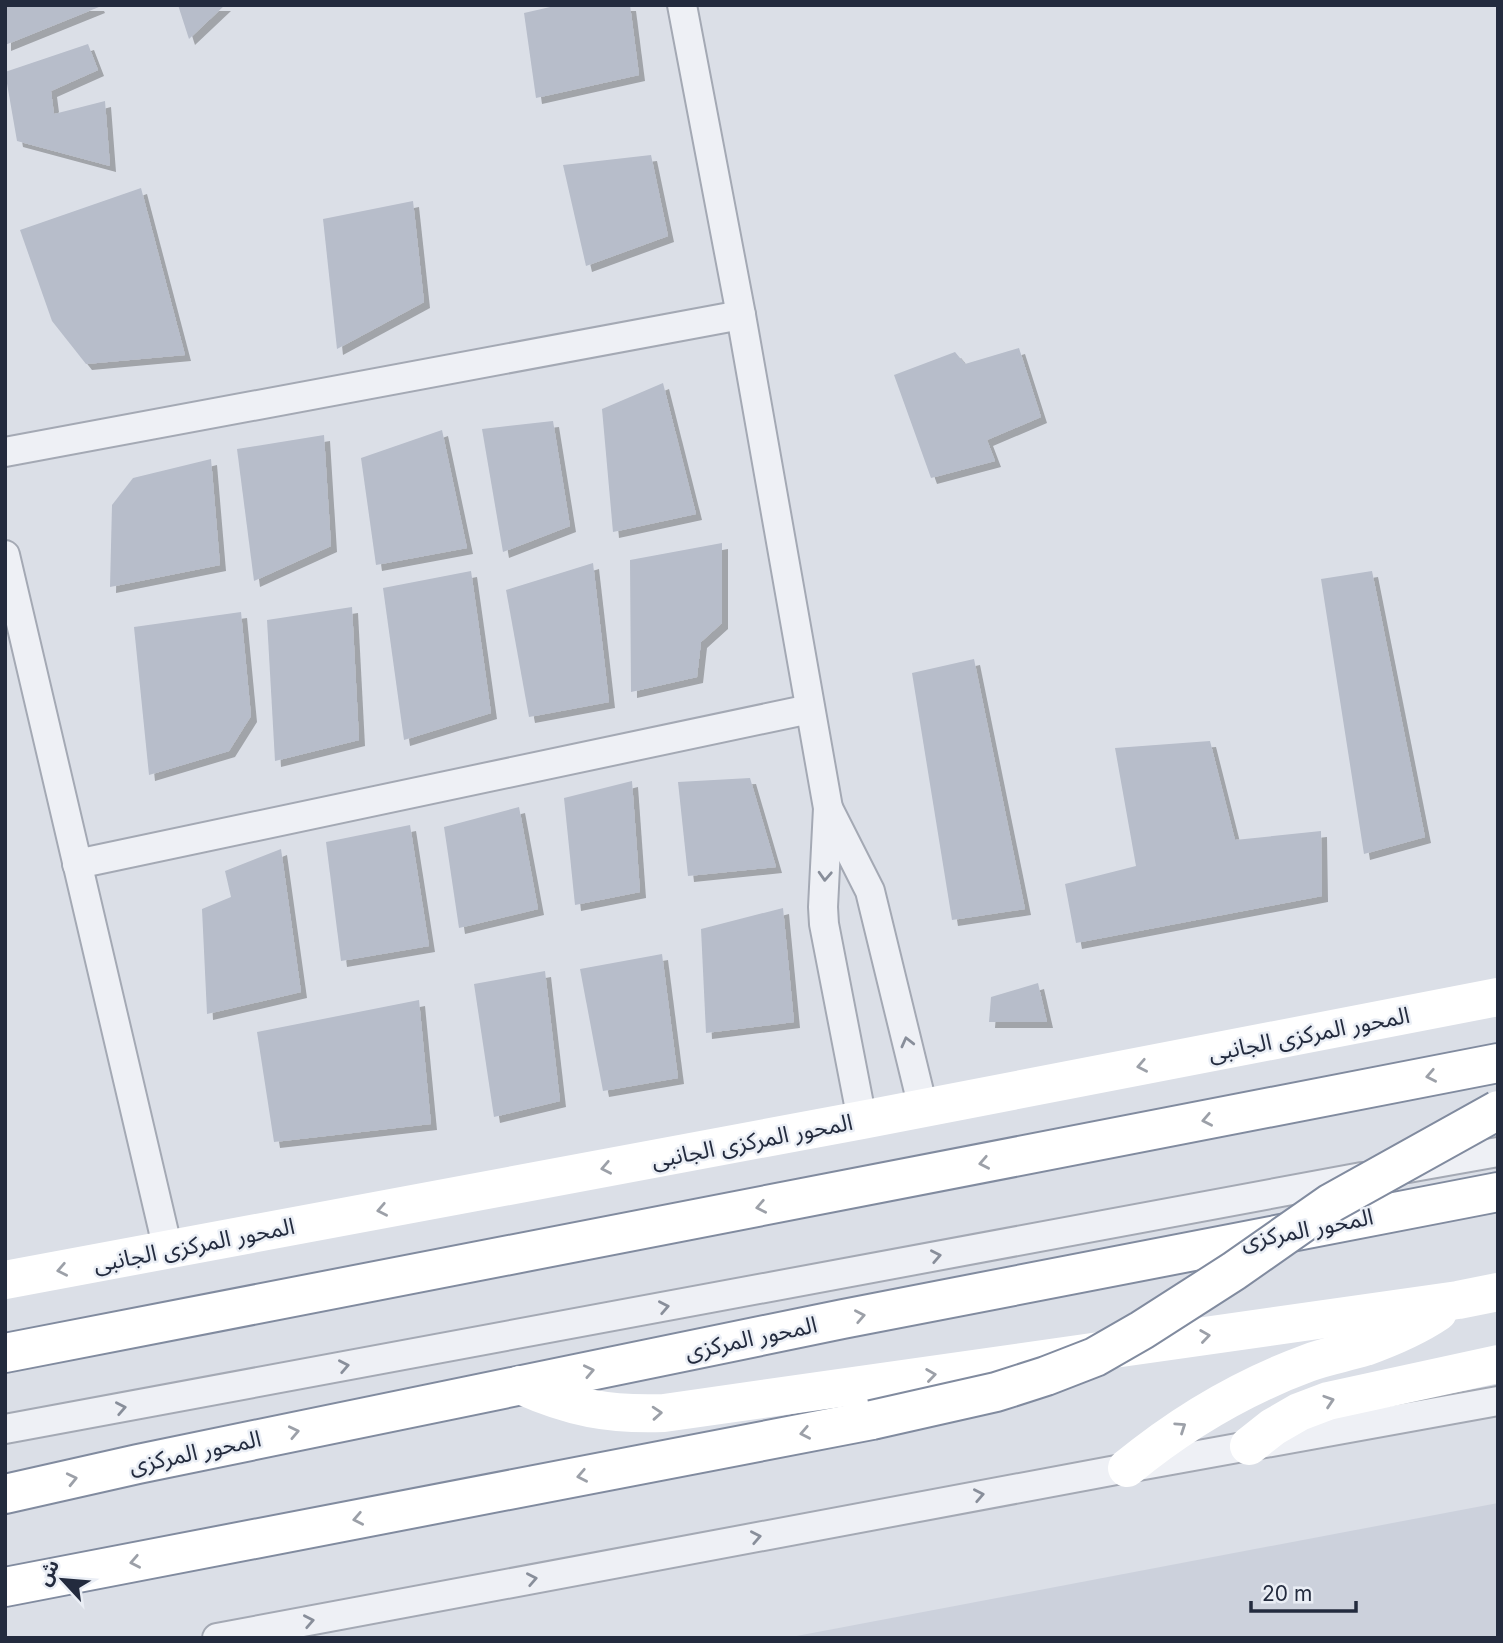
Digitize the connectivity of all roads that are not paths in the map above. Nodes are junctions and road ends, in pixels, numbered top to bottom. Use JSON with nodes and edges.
{"nodes":[{"id":1,"x":682,"y":5,"type":"edge"},
{"id":2,"x":741,"y":315,"type":"junction"},
{"id":3,"x":5,"y":452,"type":"edge"},
{"id":4,"x":5,"y":555,"type":"edge"},
{"id":5,"x":810,"y":709,"type":"junction"},
{"id":6,"x":828,"y":808,"type":"junction"},
{"id":7,"x":77,"y":864,"type":"junction"},
{"id":8,"x":1498,"y":997,"type":"edge"},
{"id":9,"x":1498,"y":1063,"type":"edge"},
{"id":10,"x":923,"y":1108,"type":"junction"},
{"id":11,"x":1498,"y":1110,"type":"edge"},
{"id":12,"x":862,"y":1120,"type":"junction"},
{"id":13,"x":1498,"y":1152,"type":"edge"},
{"id":14,"x":1498,"y":1192,"type":"edge"},
{"id":15,"x":168,"y":1250,"type":"junction"},
{"id":16,"x":5,"y":1280,"type":"edge"},
{"id":17,"x":1498,"y":1292,"type":"edge"},
{"id":18,"x":1458,"y":1300,"type":"junction"},
{"id":19,"x":5,"y":1353,"type":"edge"},
{"id":20,"x":1498,"y":1364,"type":"edge"},
{"id":21,"x":520,"y":1385,"type":"junction"},
{"id":22,"x":1498,"y":1401,"type":"edge"},
{"id":23,"x":5,"y":1429,"type":"edge"},
{"id":24,"x":1249,"y":1446,"type":"junction"},
{"id":25,"x":1127,"y":1468,"type":"junction"},
{"id":26,"x":5,"y":1494,"type":"edge"},
{"id":27,"x":5,"y":1587,"type":"edge"},
{"id":28,"x":217,"y":1638,"type":"edge"}],
"edges":[{"from":1,"to":2,"type":"street"},
{"from":2,"to":3,"type":"street"},
{"from":2,"to":5,"type":"street"},
{"from":4,"to":7,"type":"street"},
{"from":5,"to":6,"type":"street"},
{"from":5,"to":7,"type":"street"},
{"from":10,"to":6,"type":"street","one_way":true},
{"from":6,"to":12,"type":"street","one_way":true},
{"from":7,"to":15,"type":"street"},
{"from":8,"to":10,"type":"main road","name":"المحور المركزى الجانبى","one_way":true},
{"from":9,"to":19,"type":"main road","one_way":true},
{"from":10,"to":12,"type":"main road","name":"المحور المركزى الجانبى"},
{"from":11,"to":27,"type":"main road","one_way":true,"bridge":true},
{"from":12,"to":15,"type":"main road","name":"المحور المركزى الجانبى","one_way":true},
{"from":23,"to":13,"type":"street","one_way":true},
{"from":21,"to":14,"type":"main road","name":"المحور المركزى","one_way":true},
{"from":15,"to":16,"type":"main road","name":"المحور المركزى الجانبى","one_way":true},
{"from":17,"to":18,"type":"main road"},
{"from":21,"to":18,"type":"main road","one_way":true},
{"from":25,"to":18,"type":"main road","one_way":true},
{"from":24,"to":20,"type":"main road","one_way":true},
{"from":26,"to":21,"type":"main road","name":"المحور المركزى","one_way":true},
{"from":22,"to":24,"type":"street"},
{"from":24,"to":25,"type":"street"},
{"from":28,"to":25,"type":"street","one_way":true}]}
